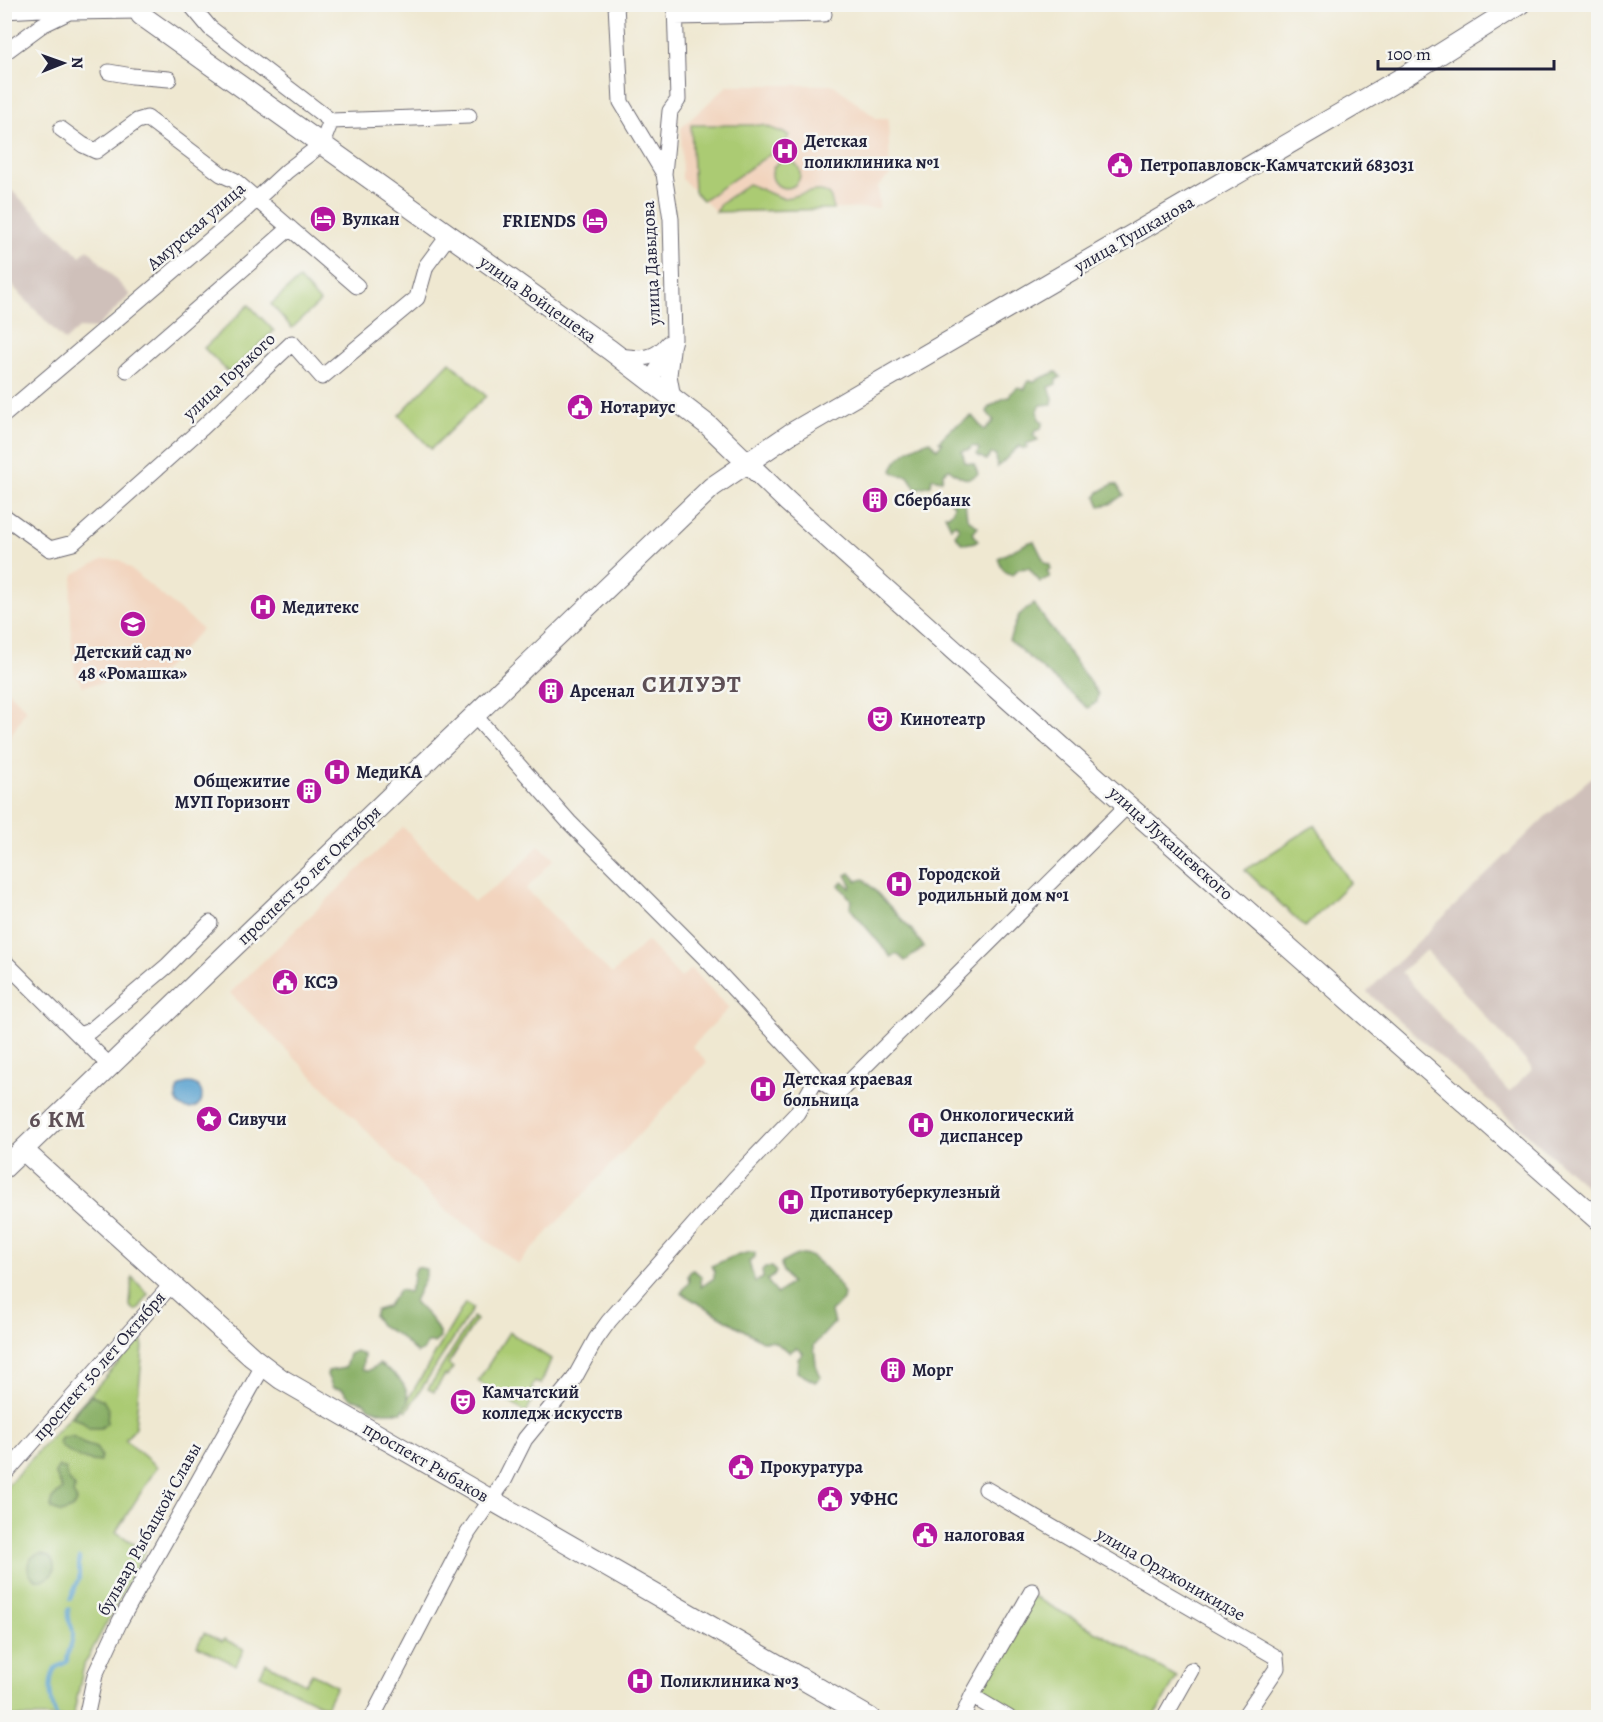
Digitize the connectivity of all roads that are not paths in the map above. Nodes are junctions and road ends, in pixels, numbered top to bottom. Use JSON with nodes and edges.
{"nodes":[{"id":1,"x":190,"y":4,"type":"edge"},
{"id":2,"x":616,"y":4,"type":"edge"},
{"id":3,"x":1520,"y":4,"type":"edge"},
{"id":4,"x":138,"y":8,"type":"edge"},
{"id":5,"x":72,"y":10,"type":"edge"},
{"id":6,"x":4,"y":11,"type":"edge"},
{"id":7,"x":675,"y":11,"type":"edge"},
{"id":8,"x":824,"y":14,"type":"dead end"},
{"id":9,"x":4,"y":53,"type":"edge"},
{"id":10,"x":109,"y":72,"type":"dead end"},
{"id":11,"x":169,"y":79,"type":"dead end"},
{"id":12,"x":469,"y":116,"type":"dead end"},
{"id":13,"x":331,"y":121,"type":"junction"},
{"id":14,"x":61,"y":129,"type":"dead end"},
{"id":15,"x":322,"y":144,"type":"junction"},
{"id":16,"x":664,"y":174,"type":"junction"},
{"id":17,"x":257,"y":199,"type":"junction"},
{"id":18,"x":290,"y":228,"type":"junction"},
{"id":19,"x":449,"y":235,"type":"junction"},
{"id":20,"x":357,"y":286,"type":"dead end"},
{"id":21,"x":675,"y":330,"type":"junction"},
{"id":22,"x":672,"y":347,"type":"junction"},
{"id":23,"x":619,"y":356,"type":"junction"},
{"id":24,"x":127,"y":370,"type":"dead end"},
{"id":25,"x":650,"y":380,"type":"junction"},
{"id":26,"x":673,"y":398,"type":"junction"},
{"id":27,"x":4,"y":415,"type":"edge"},
{"id":28,"x":747,"y":462,"type":"junction"},
{"id":29,"x":4,"y":516,"type":"edge"},
{"id":30,"x":474,"y":715,"type":"junction"},
{"id":31,"x":1129,"y":804,"type":"junction"},
{"id":32,"x":210,"y":923,"type":"dead end"},
{"id":33,"x":4,"y":961,"type":"edge"},
{"id":34,"x":79,"y":1035,"type":"junction"},
{"id":35,"x":110,"y":1066,"type":"junction"},
{"id":36,"x":817,"y":1078,"type":"junction"},
{"id":37,"x":23,"y":1150,"type":"junction"},
{"id":38,"x":4,"y":1168,"type":"edge"},
{"id":39,"x":1599,"y":1220,"type":"edge"},
{"id":40,"x":171,"y":1285,"type":"junction"},
{"id":41,"x":263,"y":1366,"type":"junction"},
{"id":42,"x":4,"y":1474,"type":"edge"},
{"id":43,"x":986,"y":1489,"type":"dead end"},
{"id":44,"x":491,"y":1499,"type":"junction"},
{"id":45,"x":1032,"y":1591,"type":"dead end"},
{"id":46,"x":1191,"y":1670,"type":"dead end"},
{"id":47,"x":972,"y":1696,"type":"junction"},
{"id":48,"x":859,"y":1715,"type":"edge"},
{"id":49,"x":86,"y":1718,"type":"edge"},
{"id":50,"x":372,"y":1718,"type":"edge"},
{"id":51,"x":962,"y":1718,"type":"edge"},
{"id":52,"x":1009,"y":1718,"type":"edge"},
{"id":53,"x":1164,"y":1718,"type":"edge"},
{"id":54,"x":1243,"y":1718,"type":"edge"}],
"edges":[{"from":1,"to":13,"type":"street"},
{"from":2,"to":16,"type":"street","name":"улица Давыдова"},
{"from":3,"to":28,"type":"main road","name":"улица Тушканова"},
{"from":4,"to":5,"type":"street"},
{"from":4,"to":15,"type":"main road","name":"улица Войцешека"},
{"from":5,"to":6,"type":"street"},
{"from":5,"to":9,"type":"street"},
{"from":7,"to":8,"type":"street"},
{"from":7,"to":16,"type":"street"},
{"from":10,"to":11,"type":"street"},
{"from":12,"to":13,"type":"street"},
{"from":13,"to":15,"type":"street"},
{"from":14,"to":17,"type":"street"},
{"from":15,"to":17,"type":"street","name":"Амурская улица"},
{"from":15,"to":19,"type":"main road","name":"улица Войцешека"},
{"from":16,"to":21,"type":"street","name":"улица Давыдова"},
{"from":17,"to":18,"type":"street"},
{"from":17,"to":27,"type":"street","name":"Амурская улица"},
{"from":18,"to":20,"type":"street"},
{"from":18,"to":24,"type":"street"},
{"from":19,"to":23,"type":"main road","name":"улица Войцешека"},
{"from":19,"to":29,"type":"street","name":"улица Горького"},
{"from":21,"to":22,"type":"street","name":"улица Давыдова"},
{"from":21,"to":23,"type":"street"},
{"from":22,"to":25,"type":"street","name":"улица Давыдова"},
{"from":22,"to":26,"type":"street"},
{"from":23,"to":25,"type":"main road","name":"улица Войцешека"},
{"from":25,"to":26,"type":"main road","name":"улица Войцешека"},
{"from":26,"to":28,"type":"main road","name":"улица Войцешека"},
{"from":28,"to":30,"type":"main road","name":"проспект 50 лет Октября"},
{"from":28,"to":31,"type":"main road","name":"улица Лукашевского"},
{"from":30,"to":35,"type":"main road","name":"проспект 50 лет Октября"},
{"from":30,"to":36,"type":"street"},
{"from":31,"to":36,"type":"street"},
{"from":31,"to":39,"type":"main road","name":"улица Лукашевского"},
{"from":32,"to":34,"type":"street"},
{"from":33,"to":34,"type":"street"},
{"from":34,"to":35,"type":"street"},
{"from":35,"to":37,"type":"main road","name":"проспект 50 лет Октября"},
{"from":36,"to":44,"type":"street"},
{"from":37,"to":38,"type":"main road","name":"проспект 50 лет Октября"},
{"from":37,"to":40,"type":"main road","name":"проспект Рыбаков"},
{"from":40,"to":41,"type":"main road","name":"проспект Рыбаков"},
{"from":40,"to":42,"type":"street","name":"проспект 50 лет Октября"},
{"from":41,"to":44,"type":"main road","name":"проспект Рыбаков"},
{"from":41,"to":49,"type":"street","name":"бульвар Рыбацкой Славы"},
{"from":43,"to":54,"type":"street","name":"улица Орджоникидзе"},
{"from":44,"to":48,"type":"main road","name":"проспект Рыбаков"},
{"from":44,"to":50,"type":"street"},
{"from":45,"to":47,"type":"street"},
{"from":46,"to":53,"type":"street"},
{"from":47,"to":51,"type":"street"},
{"from":47,"to":52,"type":"street"}]}
